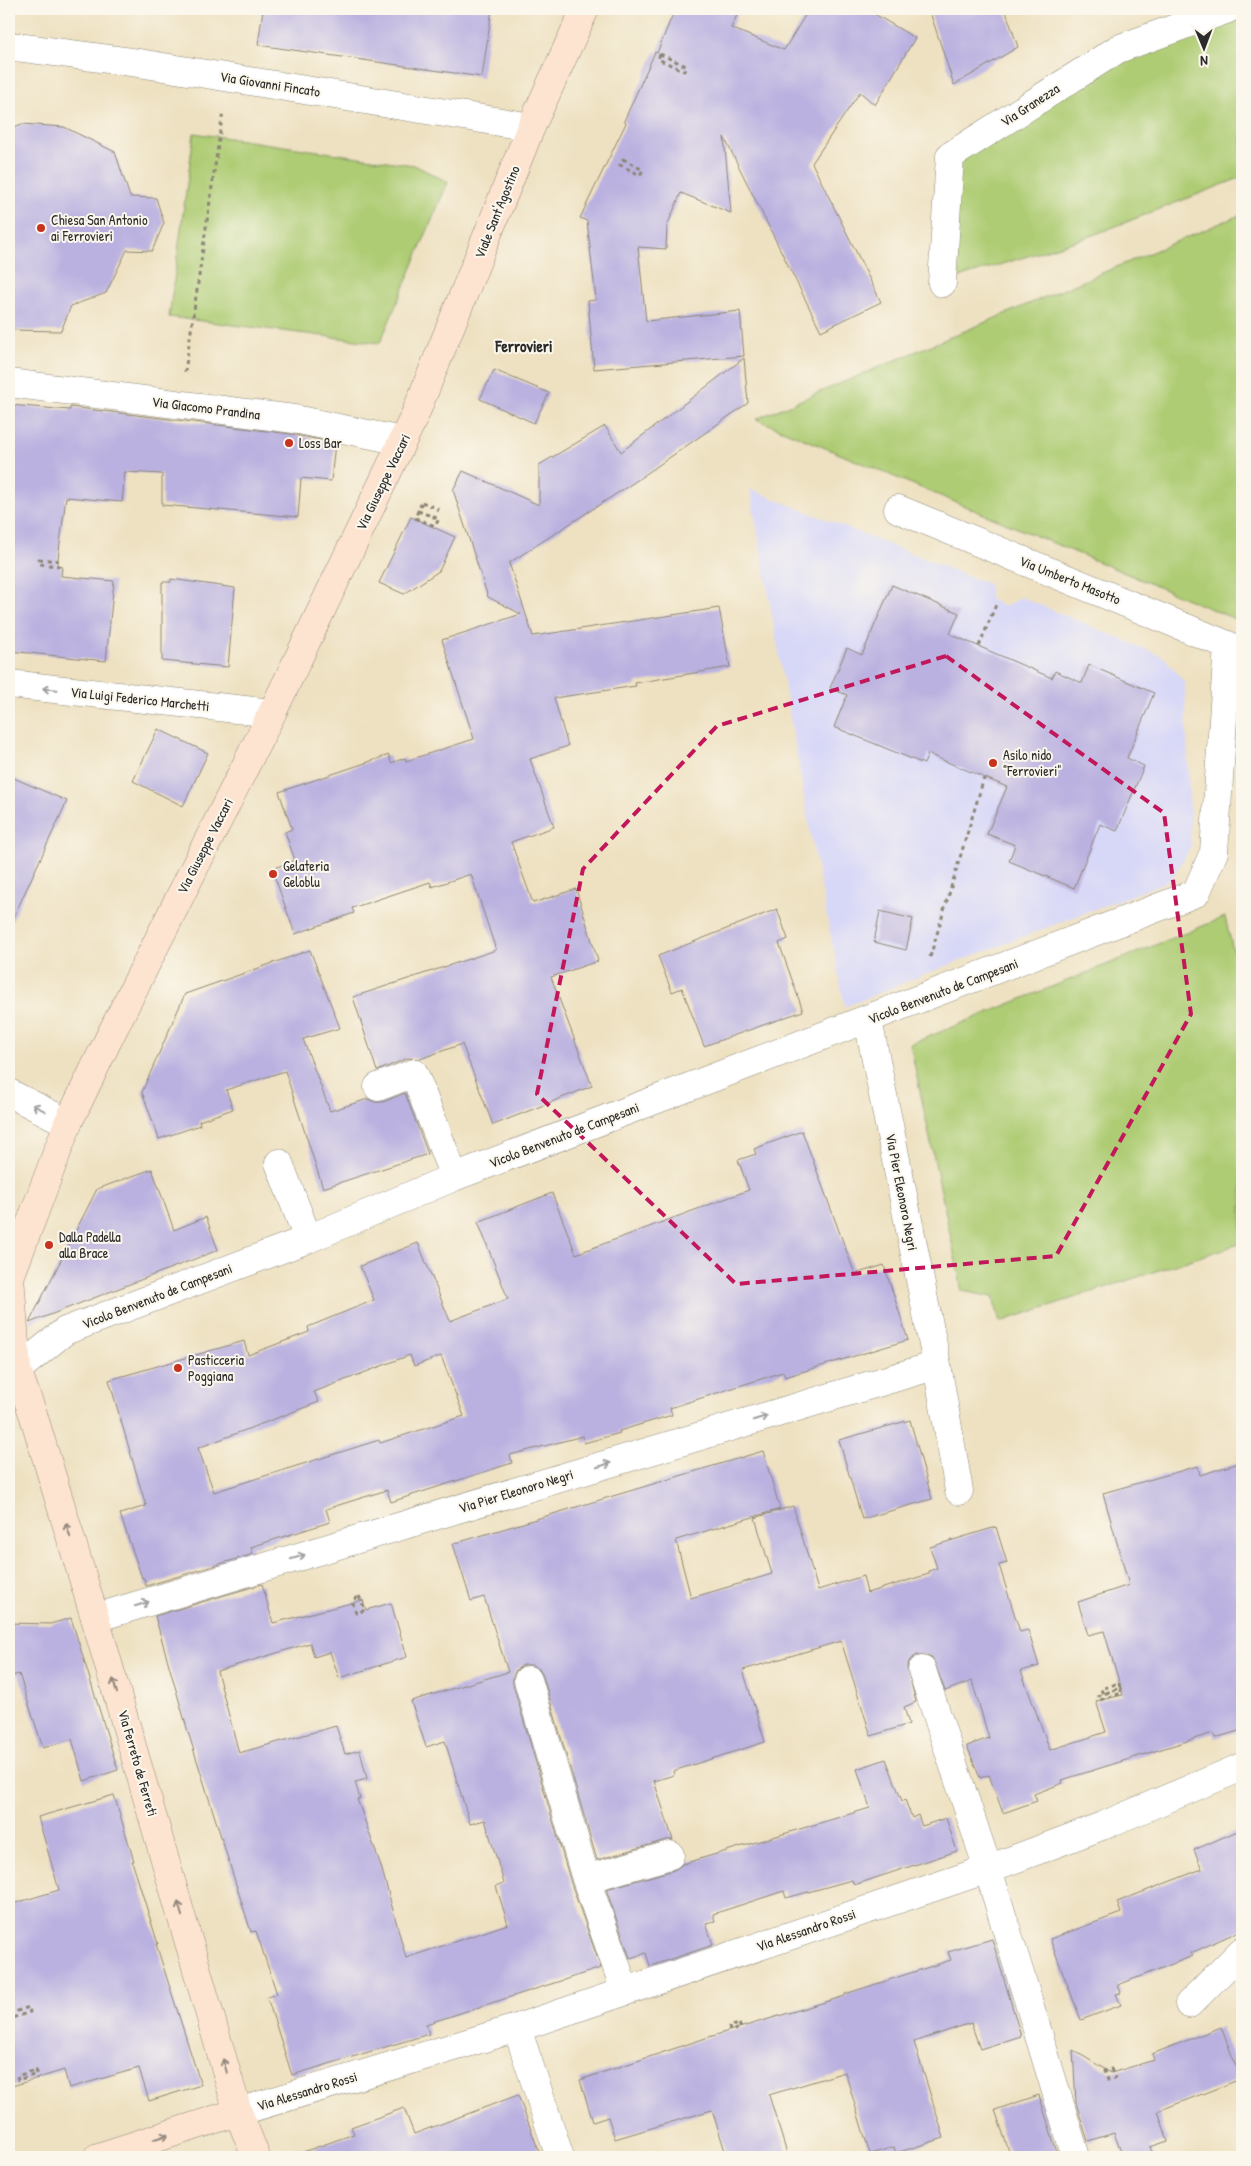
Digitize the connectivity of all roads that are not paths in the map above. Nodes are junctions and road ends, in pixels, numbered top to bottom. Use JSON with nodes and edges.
{"nodes":[{"id":1,"x":585,"y":9,"type":"edge"},
{"id":2,"x":1228,"y":9,"type":"edge"},
{"id":3,"x":9,"y":46,"type":"edge"},
{"id":4,"x":531,"y":127,"type":"junction"},
{"id":5,"x":942,"y":283,"type":"dead end"},
{"id":6,"x":9,"y":383,"type":"edge"},
{"id":7,"x":414,"y":417,"type":"joint"},
{"id":8,"x":402,"y":441,"type":"junction"},
{"id":9,"x":898,"y":509,"type":"dead end"},
{"id":10,"x":1235,"y":648,"type":"edge"},
{"id":11,"x":9,"y":684,"type":"edge"},
{"id":12,"x":272,"y":713,"type":"junction"},
{"id":13,"x":868,"y":1020,"type":"junction"},
{"id":14,"x":378,"y":1087,"type":"dead end"},
{"id":15,"x":9,"y":1093,"type":"edge"},
{"id":16,"x":68,"y":1123,"type":"junction"},
{"id":17,"x":279,"y":1163,"type":"dead end"},
{"id":18,"x":454,"y":1177,"type":"junction"},
{"id":19,"x":308,"y":1239,"type":"junction"},
{"id":20,"x":10,"y":1278,"type":"edge"},
{"id":21,"x":937,"y":1365,"type":"junction"},
{"id":22,"x":13,"y":1369,"type":"edge"},
{"id":23,"x":959,"y":1491,"type":"dead end"},
{"id":24,"x":96,"y":1618,"type":"junction"},
{"id":25,"x":922,"y":1670,"type":"dead end"},
{"id":26,"x":528,"y":1680,"type":"dead end"},
{"id":27,"x":1242,"y":1767,"type":"edge"},
{"id":28,"x":670,"y":1855,"type":"dead end"},
{"id":29,"x":988,"y":1870,"type":"junction"},
{"id":30,"x":586,"y":1879,"type":"junction"},
{"id":31,"x":1242,"y":1951,"type":"edge"},
{"id":32,"x":625,"y":1991,"type":"junction"},
{"id":33,"x":1189,"y":2004,"type":"dead end"},
{"id":34,"x":517,"y":2028,"type":"junction"},
{"id":35,"x":238,"y":2112,"type":"junction"},
{"id":36,"x":98,"y":2157,"type":"edge"},
{"id":37,"x":256,"y":2157,"type":"edge"},
{"id":38,"x":560,"y":2157,"type":"edge"},
{"id":39,"x":1076,"y":2157,"type":"edge"}],
"edges":[{"from":1,"to":4,"type":"main road","name":"Viale Sant'Agostino"},
{"from":2,"to":5,"type":"street","name":"Via Granezza"},
{"from":3,"to":4,"type":"street","name":"Via Giovanni Fincato"},
{"from":4,"to":7,"type":"main road","name":"Viale Sant'Agostino"},
{"from":6,"to":8,"type":"street","name":"Via Giacomo Prandina"},
{"from":7,"to":8,"type":"main road","name":"Via Giuseppe Vaccari"},
{"from":8,"to":12,"type":"main road","name":"Via Giuseppe Vaccari"},
{"from":9,"to":10,"type":"street","name":"Via Umberto Masotto"},
{"from":10,"to":13,"type":"street","name":"Vicolo Benvenuto de Campesani"},
{"from":12,"to":11,"type":"street","name":"Via Luigi Federico Marchetti","one_way":true},
{"from":12,"to":16,"type":"main road","name":"Via Giuseppe Vaccari"},
{"from":13,"to":18,"type":"street","name":"Vicolo Benvenuto de Campesani"},
{"from":13,"to":21,"type":"street","name":"Via Pier Eleonoro Negri"},
{"from":14,"to":18,"type":"street"},
{"from":16,"to":15,"type":"street","one_way":true},
{"from":16,"to":20,"type":"main road","name":"Via Giuseppe Vaccari"},
{"from":17,"to":19,"type":"street"},
{"from":18,"to":19,"type":"street","name":"Vicolo Benvenuto de Campesani"},
{"from":19,"to":22,"type":"street","name":"Vicolo Benvenuto de Campesani"},
{"from":20,"to":22,"type":"main road","name":"Via Ferreto de Ferreti"},
{"from":21,"to":23,"type":"street","name":"Via Pier Eleonoro Negri"},
{"from":24,"to":21,"type":"street","name":"Via Pier Eleonoro Negri","one_way":true},
{"from":24,"to":22,"type":"main road","name":"Via Ferreto de Ferreti","one_way":true},
{"from":35,"to":24,"type":"main road","name":"Via Ferreto de Ferreti","one_way":true},
{"from":25,"to":29,"type":"street"},
{"from":26,"to":30,"type":"street"},
{"from":27,"to":29,"type":"street","name":"Via Alessandro Rossi"},
{"from":28,"to":30,"type":"street"},
{"from":29,"to":32,"type":"street","name":"Via Alessandro Rossi"},
{"from":29,"to":39,"type":"street"},
{"from":30,"to":32,"type":"street"},
{"from":31,"to":33,"type":"street"},
{"from":32,"to":34,"type":"street","name":"Via Alessandro Rossi"},
{"from":34,"to":35,"type":"street","name":"Via Alessandro Rossi"},
{"from":34,"to":38,"type":"street"},
{"from":36,"to":35,"type":"main road","name":"Via Alessandro Rossi","one_way":true},
{"from":35,"to":37,"type":"main road","name":"Via Ferreto de Ferreti"}]}
